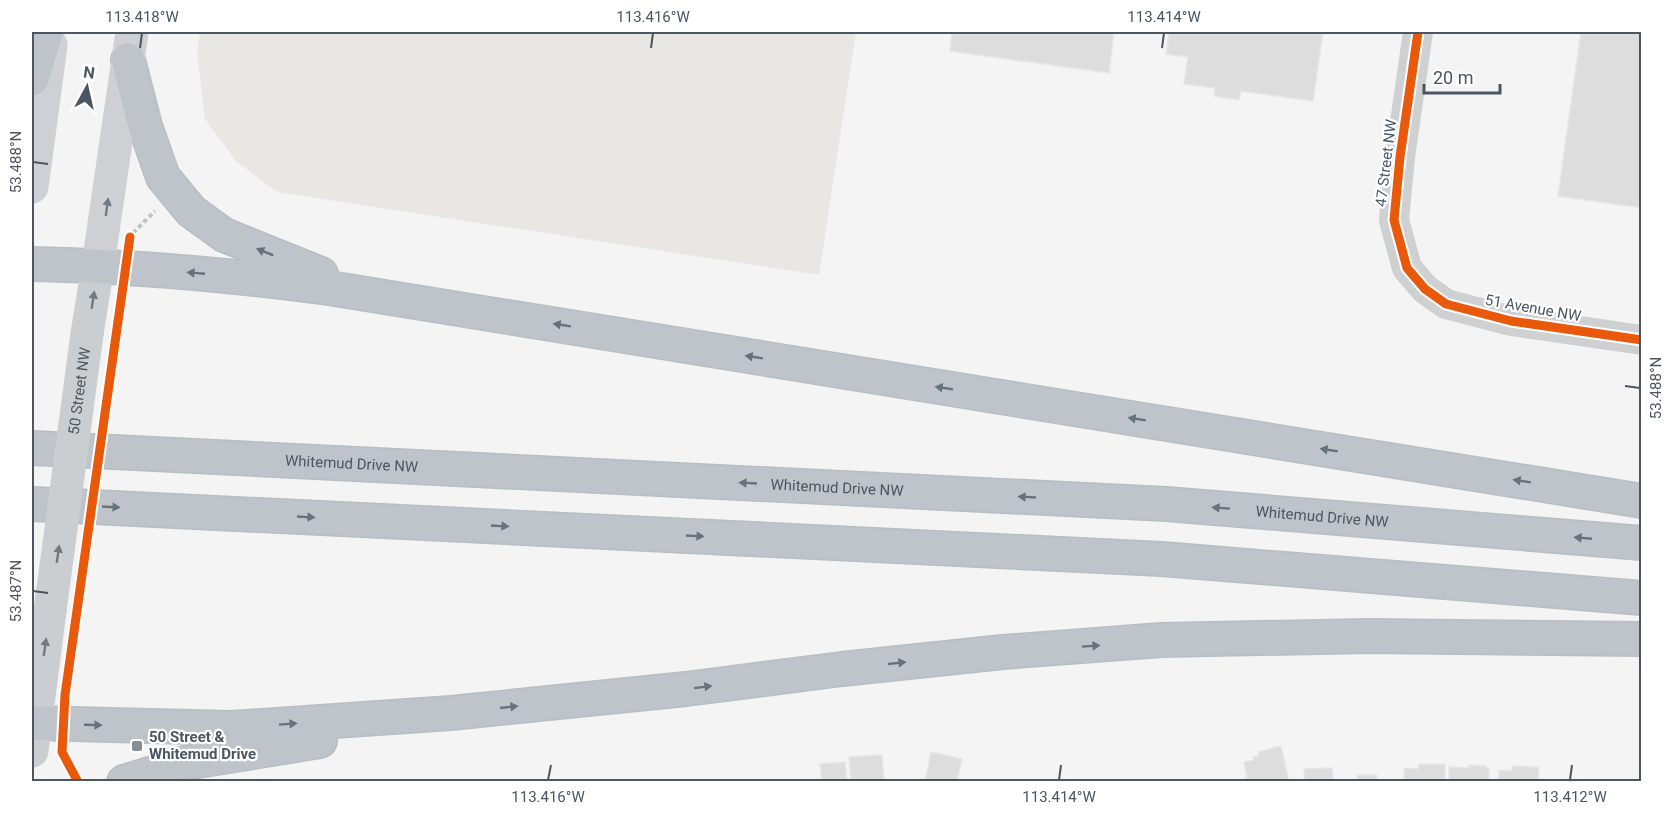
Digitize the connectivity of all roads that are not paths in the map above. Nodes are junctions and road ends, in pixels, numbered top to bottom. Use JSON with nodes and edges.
{"nodes":[{"id":1,"x":46,"y":32,"type":"edge"},
{"id":2,"x":53,"y":32,"type":"edge"},
{"id":3,"x":1418,"y":32,"type":"edge"},
{"id":4,"x":130,"y":46,"type":"edge"},
{"id":5,"x":32,"y":79,"type":"edge"},
{"id":6,"x":32,"y":187,"type":"edge"},
{"id":7,"x":32,"y":264,"type":"edge"},
{"id":8,"x":98,"y":265,"type":"junction"},
{"id":9,"x":1425,"y":290,"type":"joint"},
{"id":10,"x":379,"y":296,"type":"junction"},
{"id":11,"x":1641,"y":340,"type":"edge"},
{"id":12,"x":32,"y":448,"type":"edge"},
{"id":13,"x":1641,"y":501,"type":"edge"},
{"id":14,"x":32,"y":504,"type":"edge"},
{"id":15,"x":1641,"y":543,"type":"edge"},
{"id":16,"x":1641,"y":598,"type":"edge"},
{"id":17,"x":1641,"y":639,"type":"edge"},
{"id":18,"x":451,"y":713,"type":"junction"},
{"id":19,"x":33,"y":733,"type":"edge"},
{"id":20,"x":124,"y":782,"type":"edge"}],
"edges":[{"from":1,"to":5,"type":"highway"},
{"from":2,"to":6,"type":"main road"},
{"from":3,"to":9,"type":"street","name":"47 Street NW"},
{"from":8,"to":4,"type":"main road","name":"50 Street NW","one_way":true},
{"from":10,"to":4,"type":"highway","one_way":true},
{"from":7,"to":8,"type":"highway"},
{"from":10,"to":8,"type":"highway","one_way":true},
{"from":19,"to":8,"type":"main road","name":"50 Street NW","one_way":true,"bridge":true},
{"from":9,"to":11,"type":"street","name":"51 Avenue NW"},
{"from":13,"to":10,"type":"highway","one_way":true},
{"from":15,"to":12,"type":"highway","name":"Whitemud Drive NW","one_way":true},
{"from":14,"to":16,"type":"highway","one_way":true},
{"from":18,"to":17,"type":"highway","one_way":true},
{"from":19,"to":18,"type":"highway","one_way":true},
{"from":18,"to":20,"type":"highway"}]}
